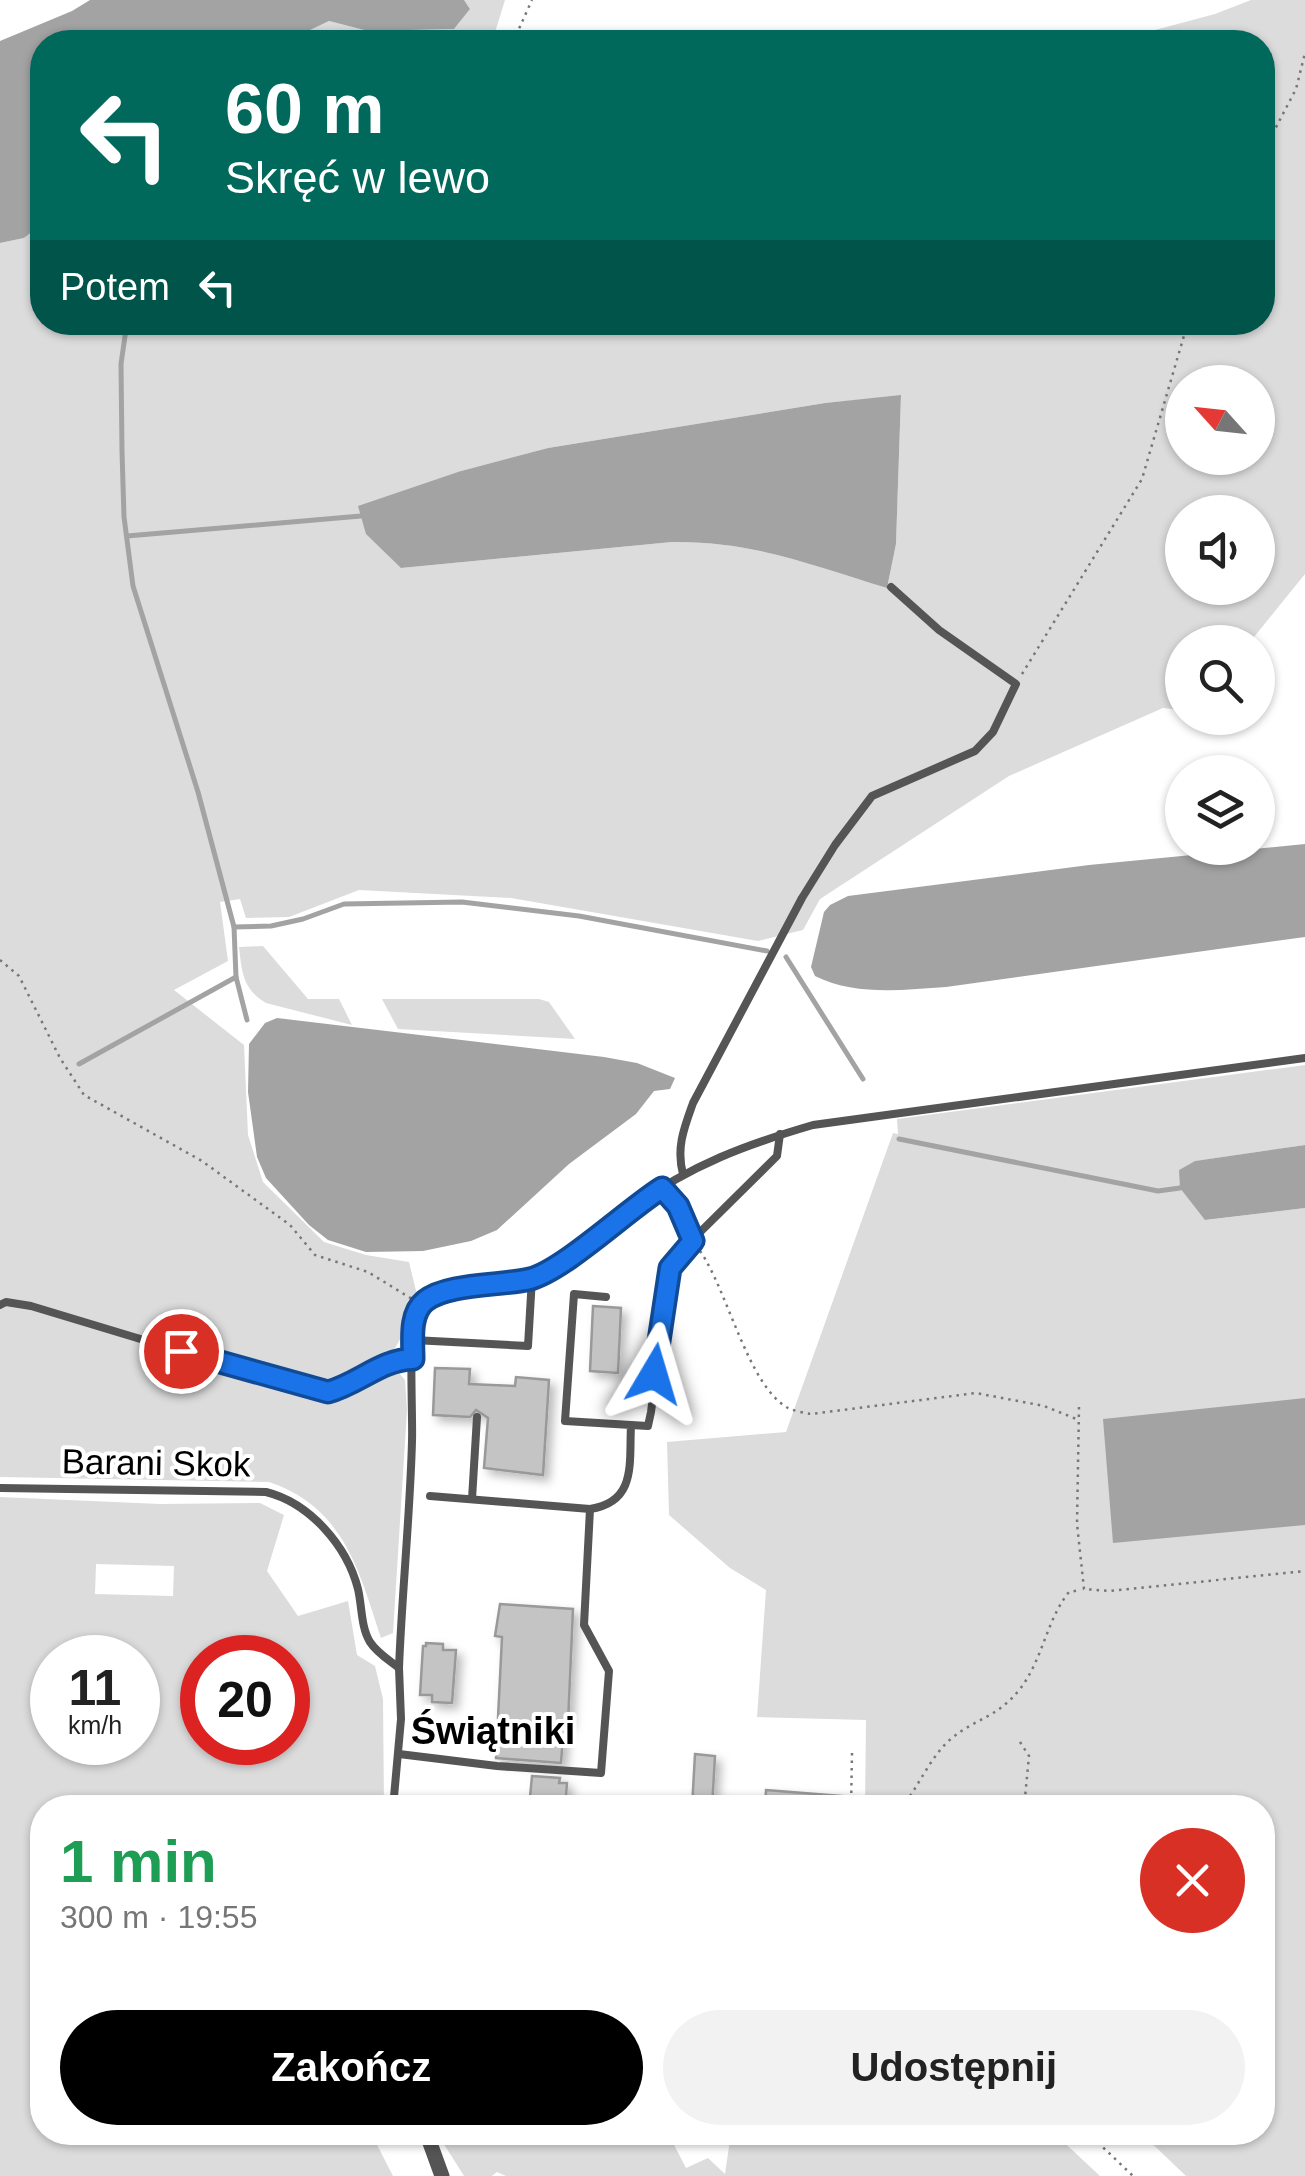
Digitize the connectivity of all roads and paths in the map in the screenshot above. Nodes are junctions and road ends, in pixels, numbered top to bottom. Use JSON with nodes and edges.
{"nodes":[{"id":1,"x":532,"y":0,"type":"edge"},
{"id":2,"x":518,"y":30,"type":"edge"},
{"id":3,"x":1305,"y":54,"type":"edge"},
{"id":4,"x":1275,"y":129,"type":"edge"},
{"id":5,"x":1184,"y":335,"type":"edge"},
{"id":6,"x":891,"y":588,"type":"dead end"},
{"id":7,"x":1016,"y":684,"type":"junction"},
{"id":8,"x":0,"y":960,"type":"edge"},
{"id":9,"x":1305,"y":1058,"type":"edge"},
{"id":10,"x":780,"y":1134,"type":"junction"},
{"id":11,"x":684,"y":1174,"type":"junction"},
{"id":12,"x":662,"y":1188,"type":"junction"},
{"id":13,"x":693,"y":1241,"type":"junction"},
{"id":14,"x":532,"y":1278,"type":"junction"},
{"id":15,"x":606,"y":1297,"type":"dead end"},
{"id":16,"x":0,"y":1305,"type":"edge"},
{"id":17,"x":422,"y":1305,"type":"junction"},
{"id":18,"x":413,"y":1340,"type":"junction"},
{"id":19,"x":413,"y":1359,"type":"junction"},
{"id":20,"x":1079,"y":1408,"type":"dead end"},
{"id":21,"x":477,"y":1417,"type":"dead end"},
{"id":22,"x":1078,"y":1420,"type":"junction"},
{"id":23,"x":631,"y":1426,"type":"junction"},
{"id":24,"x":0,"y":1488,"type":"edge"},
{"id":25,"x":430,"y":1496,"type":"dead end"},
{"id":26,"x":472,"y":1499,"type":"junction"},
{"id":27,"x":590,"y":1509,"type":"junction"},
{"id":28,"x":1305,"y":1571,"type":"edge"},
{"id":29,"x":1084,"y":1589,"type":"junction"},
{"id":30,"x":400,"y":1668,"type":"junction"},
{"id":31,"x":1020,"y":1742,"type":"dead end"},
{"id":32,"x":852,"y":1753,"type":"dead end"},
{"id":33,"x":398,"y":1754,"type":"junction"},
{"id":34,"x":395,"y":1795,"type":"edge"},
{"id":35,"x":851,"y":1795,"type":"edge"},
{"id":36,"x":910,"y":1795,"type":"edge"},
{"id":37,"x":1025,"y":1795,"type":"edge"},
{"id":38,"x":431,"y":2145,"type":"edge"},
{"id":39,"x":1100,"y":2145,"type":"edge"},
{"id":40,"x":442,"y":2176,"type":"edge"},
{"id":41,"x":1132,"y":2176,"type":"edge"}],
"edges":[{"from":1,"to":2,"type":"path"},
{"from":3,"to":4,"type":"path"},
{"from":5,"to":7,"type":"path"},
{"from":6,"to":7,"type":"lane"},
{"from":7,"to":11,"type":"lane"},
{"from":8,"to":17,"type":"path"},
{"from":9,"to":10,"type":"lane"},
{"from":10,"to":11,"type":"lane"},
{"from":10,"to":13,"type":"lane"},
{"from":11,"to":12,"type":"lane"},
{"from":12,"to":13,"type":"lane"},
{"from":12,"to":14,"type":"lane"},
{"from":13,"to":22,"type":"path"},
{"from":13,"to":23,"type":"lane"},
{"from":14,"to":17,"type":"lane"},
{"from":14,"to":18,"type":"lane"},
{"from":15,"to":23,"type":"lane"},
{"from":16,"to":19,"type":"lane"},
{"from":17,"to":18,"type":"lane"},
{"from":18,"to":19,"type":"lane"},
{"from":19,"to":30,"type":"lane"},
{"from":20,"to":22,"type":"path"},
{"from":21,"to":26,"type":"lane"},
{"from":22,"to":29,"type":"path"},
{"from":23,"to":27,"type":"lane"},
{"from":24,"to":30,"type":"lane","name":"Barani Skok"},
{"from":25,"to":26,"type":"lane"},
{"from":26,"to":27,"type":"lane"},
{"from":27,"to":33,"type":"lane"},
{"from":28,"to":29,"type":"path"},
{"from":29,"to":36,"type":"path"},
{"from":30,"to":33,"type":"lane"},
{"from":31,"to":37,"type":"path"},
{"from":32,"to":35,"type":"path"},
{"from":33,"to":34,"type":"lane"},
{"from":38,"to":40,"type":"street"},
{"from":39,"to":41,"type":"path"}]}
